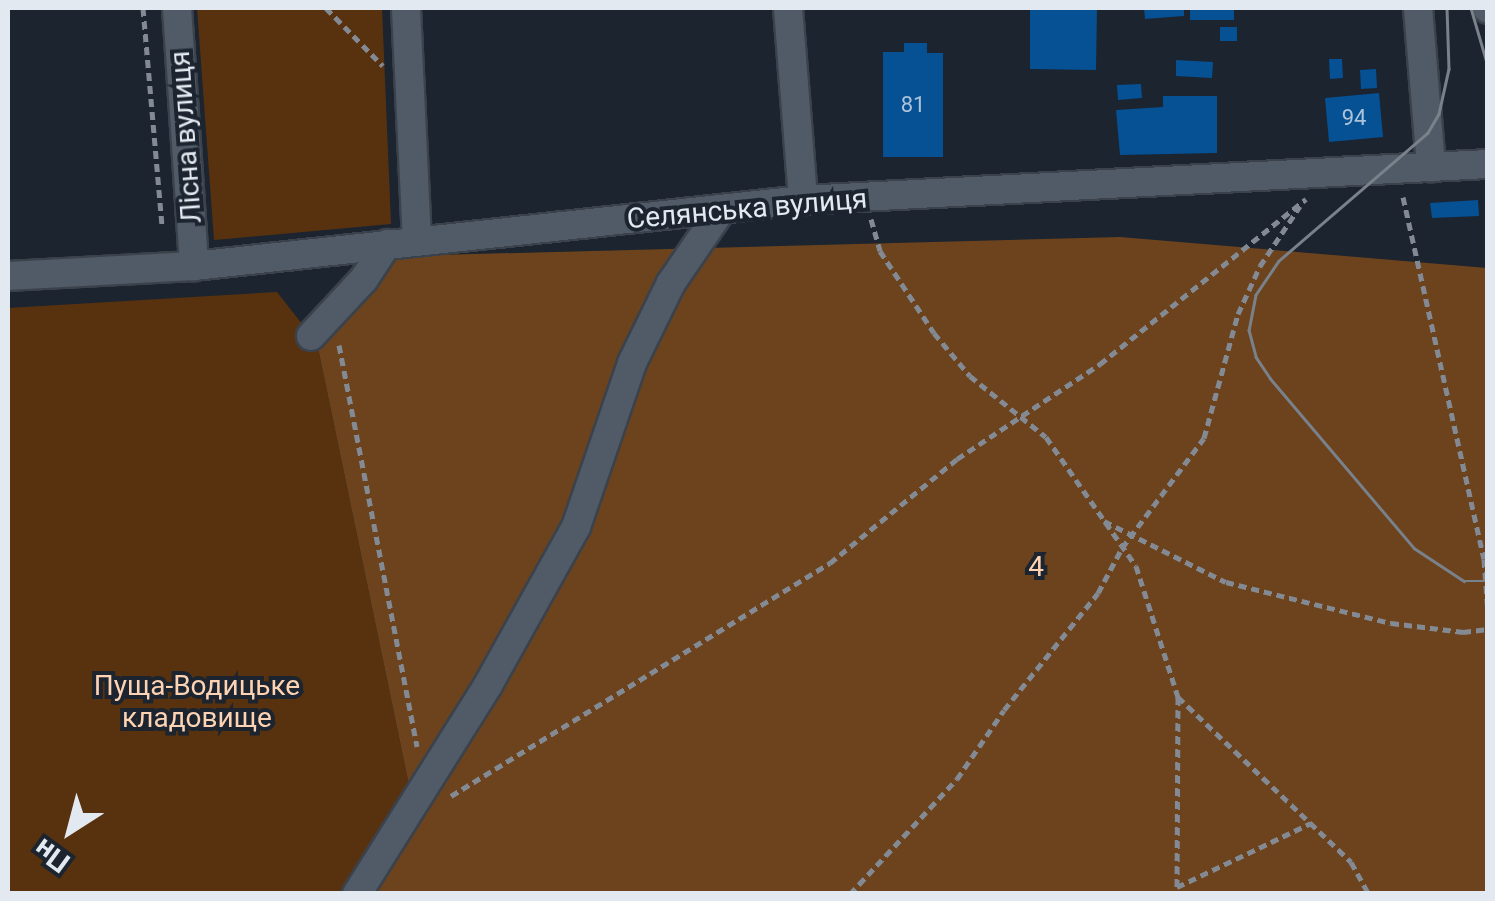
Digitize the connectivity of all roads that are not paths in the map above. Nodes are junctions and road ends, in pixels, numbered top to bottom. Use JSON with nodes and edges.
{"nodes":[{"id":1,"x":177,"y":8,"type":"edge"},
{"id":2,"x":406,"y":8,"type":"edge"},
{"id":3,"x":788,"y":8,"type":"edge"},
{"id":4,"x":1418,"y":8,"type":"edge"},
{"id":5,"x":1488,"y":164,"type":"edge"},
{"id":6,"x":1431,"y":167,"type":"junction"},
{"id":7,"x":802,"y":200,"type":"junction"},
{"id":8,"x":721,"y":210,"type":"junction"},
{"id":9,"x":417,"y":241,"type":"junction"},
{"id":10,"x":387,"y":244,"type":"junction"},
{"id":11,"x":180,"y":267,"type":"junction"},
{"id":12,"x":8,"y":276,"type":"edge"},
{"id":13,"x":311,"y":336,"type":"dead end"},
{"id":14,"x":357,"y":894,"type":"edge"}],
"edges":[{"from":1,"to":11,"type":"street","name":"Лісна вулиця"},
{"from":2,"to":9,"type":"street"},
{"from":3,"to":7,"type":"street"},
{"from":4,"to":6,"type":"street"},
{"from":5,"to":6,"type":"street","name":"Селянська вулиця"},
{"from":6,"to":7,"type":"street","name":"Селянська вулиця"},
{"from":7,"to":8,"type":"street","name":"Селянська вулиця"},
{"from":8,"to":9,"type":"street","name":"Селянська вулиця"},
{"from":8,"to":14,"type":"street"},
{"from":9,"to":10,"type":"street","name":"Селянська вулиця"},
{"from":10,"to":11,"type":"street","name":"Селянська вулиця"},
{"from":10,"to":13,"type":"street"},
{"from":11,"to":12,"type":"street","name":"Селянська вулиця"}]}
